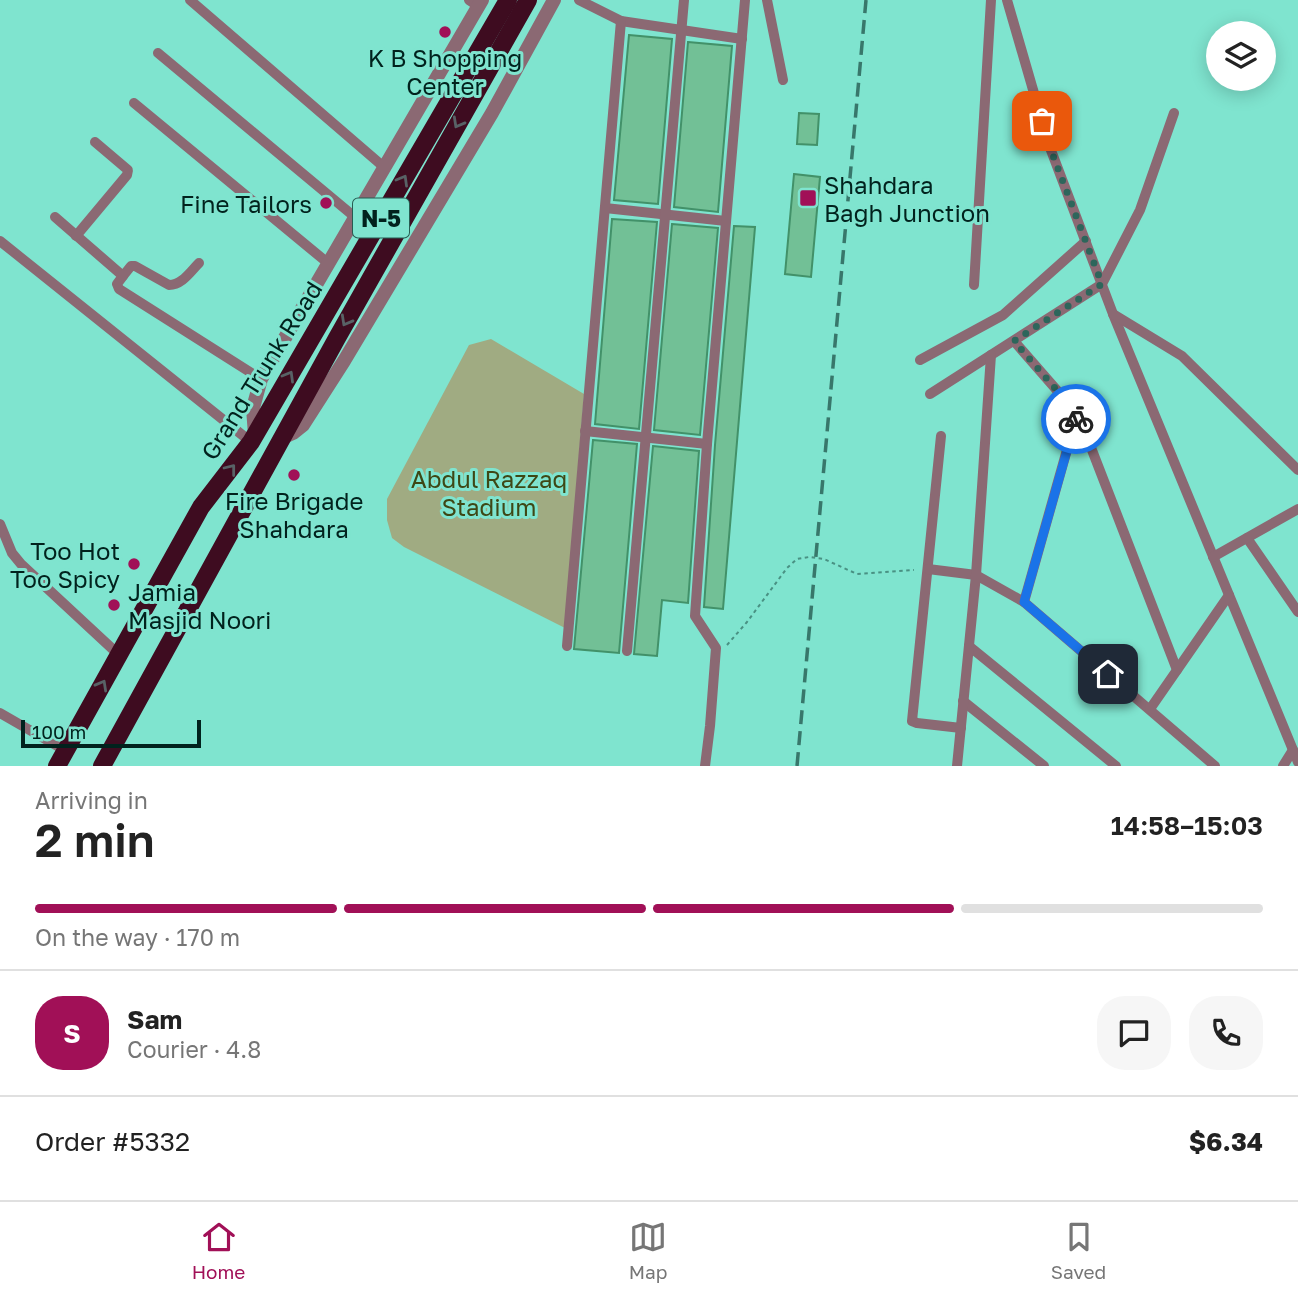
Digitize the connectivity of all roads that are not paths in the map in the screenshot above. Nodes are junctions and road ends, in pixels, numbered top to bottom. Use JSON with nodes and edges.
{"nodes":[{"id":1,"x":190,"y":0,"type":"edge"},
{"id":2,"x":508,"y":0,"type":"edge"},
{"id":3,"x":528,"y":0,"type":"edge"},
{"id":4,"x":554,"y":0,"type":"edge"},
{"id":5,"x":579,"y":0,"type":"edge"},
{"id":6,"x":684,"y":0,"type":"edge"},
{"id":7,"x":745,"y":0,"type":"edge"},
{"id":8,"x":767,"y":0,"type":"edge"},
{"id":9,"x":990,"y":0,"type":"edge"},
{"id":10,"x":1007,"y":0,"type":"edge"},
{"id":11,"x":476,"y":2,"type":"edge"},
{"id":12,"x":621,"y":21,"type":"junction"},
{"id":13,"x":681,"y":30,"type":"junction"},
{"id":14,"x":742,"y":39,"type":"junction"},
{"id":15,"x":158,"y":53,"type":"dead end"},
{"id":16,"x":783,"y":80,"type":"dead end"},
{"id":17,"x":134,"y":103,"type":"dead end"},
{"id":18,"x":1174,"y":113,"type":"dead end"},
{"id":19,"x":95,"y":142,"type":"dead end"},
{"id":20,"x":385,"y":168,"type":"junction"},
{"id":21,"x":605,"y":208,"type":"junction"},
{"id":22,"x":665,"y":215,"type":"junction"},
{"id":23,"x":55,"y":217,"type":"dead end"},
{"id":24,"x":356,"y":218,"type":"junction"},
{"id":25,"x":726,"y":221,"type":"junction"},
{"id":26,"x":76,"y":236,"type":"junction"},
{"id":27,"x":0,"y":241,"type":"edge"},
{"id":28,"x":1086,"y":241,"type":"junction"},
{"id":29,"x":199,"y":263,"type":"dead end"},
{"id":30,"x":329,"y":264,"type":"junction"},
{"id":31,"x":123,"y":276,"type":"junction"},
{"id":32,"x":1102,"y":284,"type":"junction"},
{"id":33,"x":974,"y":285,"type":"dead end"},
{"id":34,"x":1113,"y":314,"type":"junction"},
{"id":35,"x":1014,"y":341,"type":"junction"},
{"id":36,"x":991,"y":355,"type":"junction"},
{"id":37,"x":920,"y":360,"type":"dead end"},
{"id":38,"x":261,"y":379,"type":"junction"},
{"id":39,"x":930,"y":394,"type":"dead end"},
{"id":40,"x":1076,"y":418,"type":"junction"},
{"id":41,"x":586,"y":431,"type":"junction"},
{"id":42,"x":941,"y":436,"type":"dead end"},
{"id":43,"x":282,"y":438,"type":"junction"},
{"id":44,"x":646,"y":438,"type":"junction"},
{"id":45,"x":253,"y":439,"type":"junction"},
{"id":46,"x":707,"y":444,"type":"junction"},
{"id":47,"x":1298,"y":470,"type":"edge"},
{"id":48,"x":1298,"y":509,"type":"edge"},
{"id":49,"x":0,"y":524,"type":"edge"},
{"id":50,"x":1247,"y":538,"type":"junction"},
{"id":51,"x":1213,"y":557,"type":"junction"},
{"id":52,"x":928,"y":569,"type":"junction"},
{"id":53,"x":976,"y":575,"type":"junction"},
{"id":54,"x":1229,"y":595,"type":"junction"},
{"id":55,"x":1024,"y":602,"type":"junction"},
{"id":56,"x":1298,"y":612,"type":"edge"},
{"id":57,"x":567,"y":646,"type":"dead end"},
{"id":58,"x":969,"y":646,"type":"junction"},
{"id":59,"x":627,"y":651,"type":"dead end"},
{"id":60,"x":119,"y":655,"type":"junction"},
{"id":61,"x":1177,"y":670,"type":"junction"},
{"id":62,"x":963,"y":702,"type":"junction"},
{"id":63,"x":1150,"y":709,"type":"junction"},
{"id":64,"x":0,"y":713,"type":"edge"},
{"id":65,"x":961,"y":728,"type":"junction"},
{"id":66,"x":1293,"y":750,"type":"junction"},
{"id":67,"x":61,"y":758,"type":"edge"},
{"id":68,"x":1298,"y":762,"type":"edge"},
{"id":69,"x":106,"y":765,"type":"edge"},
{"id":70,"x":705,"y":766,"type":"edge"},
{"id":71,"x":957,"y":766,"type":"edge"},
{"id":72,"x":1044,"y":766,"type":"edge"},
{"id":73,"x":1116,"y":766,"type":"edge"},
{"id":74,"x":1215,"y":766,"type":"edge"},
{"id":75,"x":1283,"y":766,"type":"edge"}],
"edges":[{"from":1,"to":20,"type":"street"},
{"from":45,"to":2,"type":"highway","name":"Grand Trunk Road","number":"N-5","one_way":true},
{"from":3,"to":43,"type":"highway","name":"Grand Trunk Road","number":"N-5","one_way":true},
{"from":4,"to":43,"type":"street"},
{"from":5,"to":12,"type":"street"},
{"from":6,"to":13,"type":"street"},
{"from":7,"to":14,"type":"street"},
{"from":8,"to":16,"type":"street"},
{"from":9,"to":33,"type":"street"},
{"from":10,"to":28,"type":"street"},
{"from":11,"to":20,"type":"street"},
{"from":12,"to":13,"type":"street"},
{"from":12,"to":21,"type":"street"},
{"from":13,"to":14,"type":"street"},
{"from":13,"to":22,"type":"street"},
{"from":14,"to":25,"type":"street"},
{"from":15,"to":24,"type":"street"},
{"from":17,"to":30,"type":"street"},
{"from":18,"to":32,"type":"street"},
{"from":19,"to":26,"type":"street"},
{"from":20,"to":24,"type":"street"},
{"from":21,"to":22,"type":"street"},
{"from":21,"to":41,"type":"street"},
{"from":22,"to":25,"type":"street"},
{"from":22,"to":44,"type":"street"},
{"from":23,"to":26,"type":"street"},
{"from":24,"to":30,"type":"street"},
{"from":25,"to":46,"type":"street"},
{"from":26,"to":31,"type":"street"},
{"from":27,"to":45,"type":"street"},
{"from":28,"to":32,"type":"street"},
{"from":28,"to":37,"type":"street"},
{"from":29,"to":31,"type":"street"},
{"from":30,"to":38,"type":"street"},
{"from":31,"to":38,"type":"street"},
{"from":32,"to":34,"type":"street"},
{"from":32,"to":35,"type":"street"},
{"from":34,"to":47,"type":"street"},
{"from":34,"to":51,"type":"street"},
{"from":35,"to":36,"type":"street"},
{"from":35,"to":40,"type":"street"},
{"from":36,"to":39,"type":"street"},
{"from":36,"to":53,"type":"street"},
{"from":38,"to":45,"type":"street"},
{"from":40,"to":55,"type":"street"},
{"from":40,"to":61,"type":"street"},
{"from":41,"to":44,"type":"street"},
{"from":41,"to":57,"type":"street"},
{"from":42,"to":52,"type":"street"},
{"from":43,"to":69,"type":"highway","name":"Grand Trunk Road","number":"N-5"},
{"from":44,"to":46,"type":"street"},
{"from":44,"to":59,"type":"street"},
{"from":60,"to":45,"type":"highway","name":"Grand Trunk Road","number":"N-5","one_way":true},
{"from":46,"to":70,"type":"street"},
{"from":48,"to":50,"type":"street"},
{"from":49,"to":60,"type":"street"},
{"from":50,"to":51,"type":"street"},
{"from":50,"to":56,"type":"street"},
{"from":51,"to":54,"type":"street"},
{"from":52,"to":53,"type":"street"},
{"from":52,"to":65,"type":"street"},
{"from":53,"to":55,"type":"street"},
{"from":53,"to":58,"type":"street"},
{"from":54,"to":61,"type":"street"},
{"from":54,"to":66,"type":"street"},
{"from":55,"to":63,"type":"street"},
{"from":58,"to":62,"type":"street"},
{"from":58,"to":73,"type":"street"},
{"from":67,"to":60,"type":"highway","name":"Grand Trunk Road","number":"N-5","one_way":true},
{"from":61,"to":63,"type":"street"},
{"from":62,"to":65,"type":"street"},
{"from":62,"to":72,"type":"street"},
{"from":63,"to":74,"type":"street"},
{"from":64,"to":67,"type":"street"},
{"from":65,"to":71,"type":"street"},
{"from":66,"to":68,"type":"street"},
{"from":66,"to":75,"type":"street"}]}
